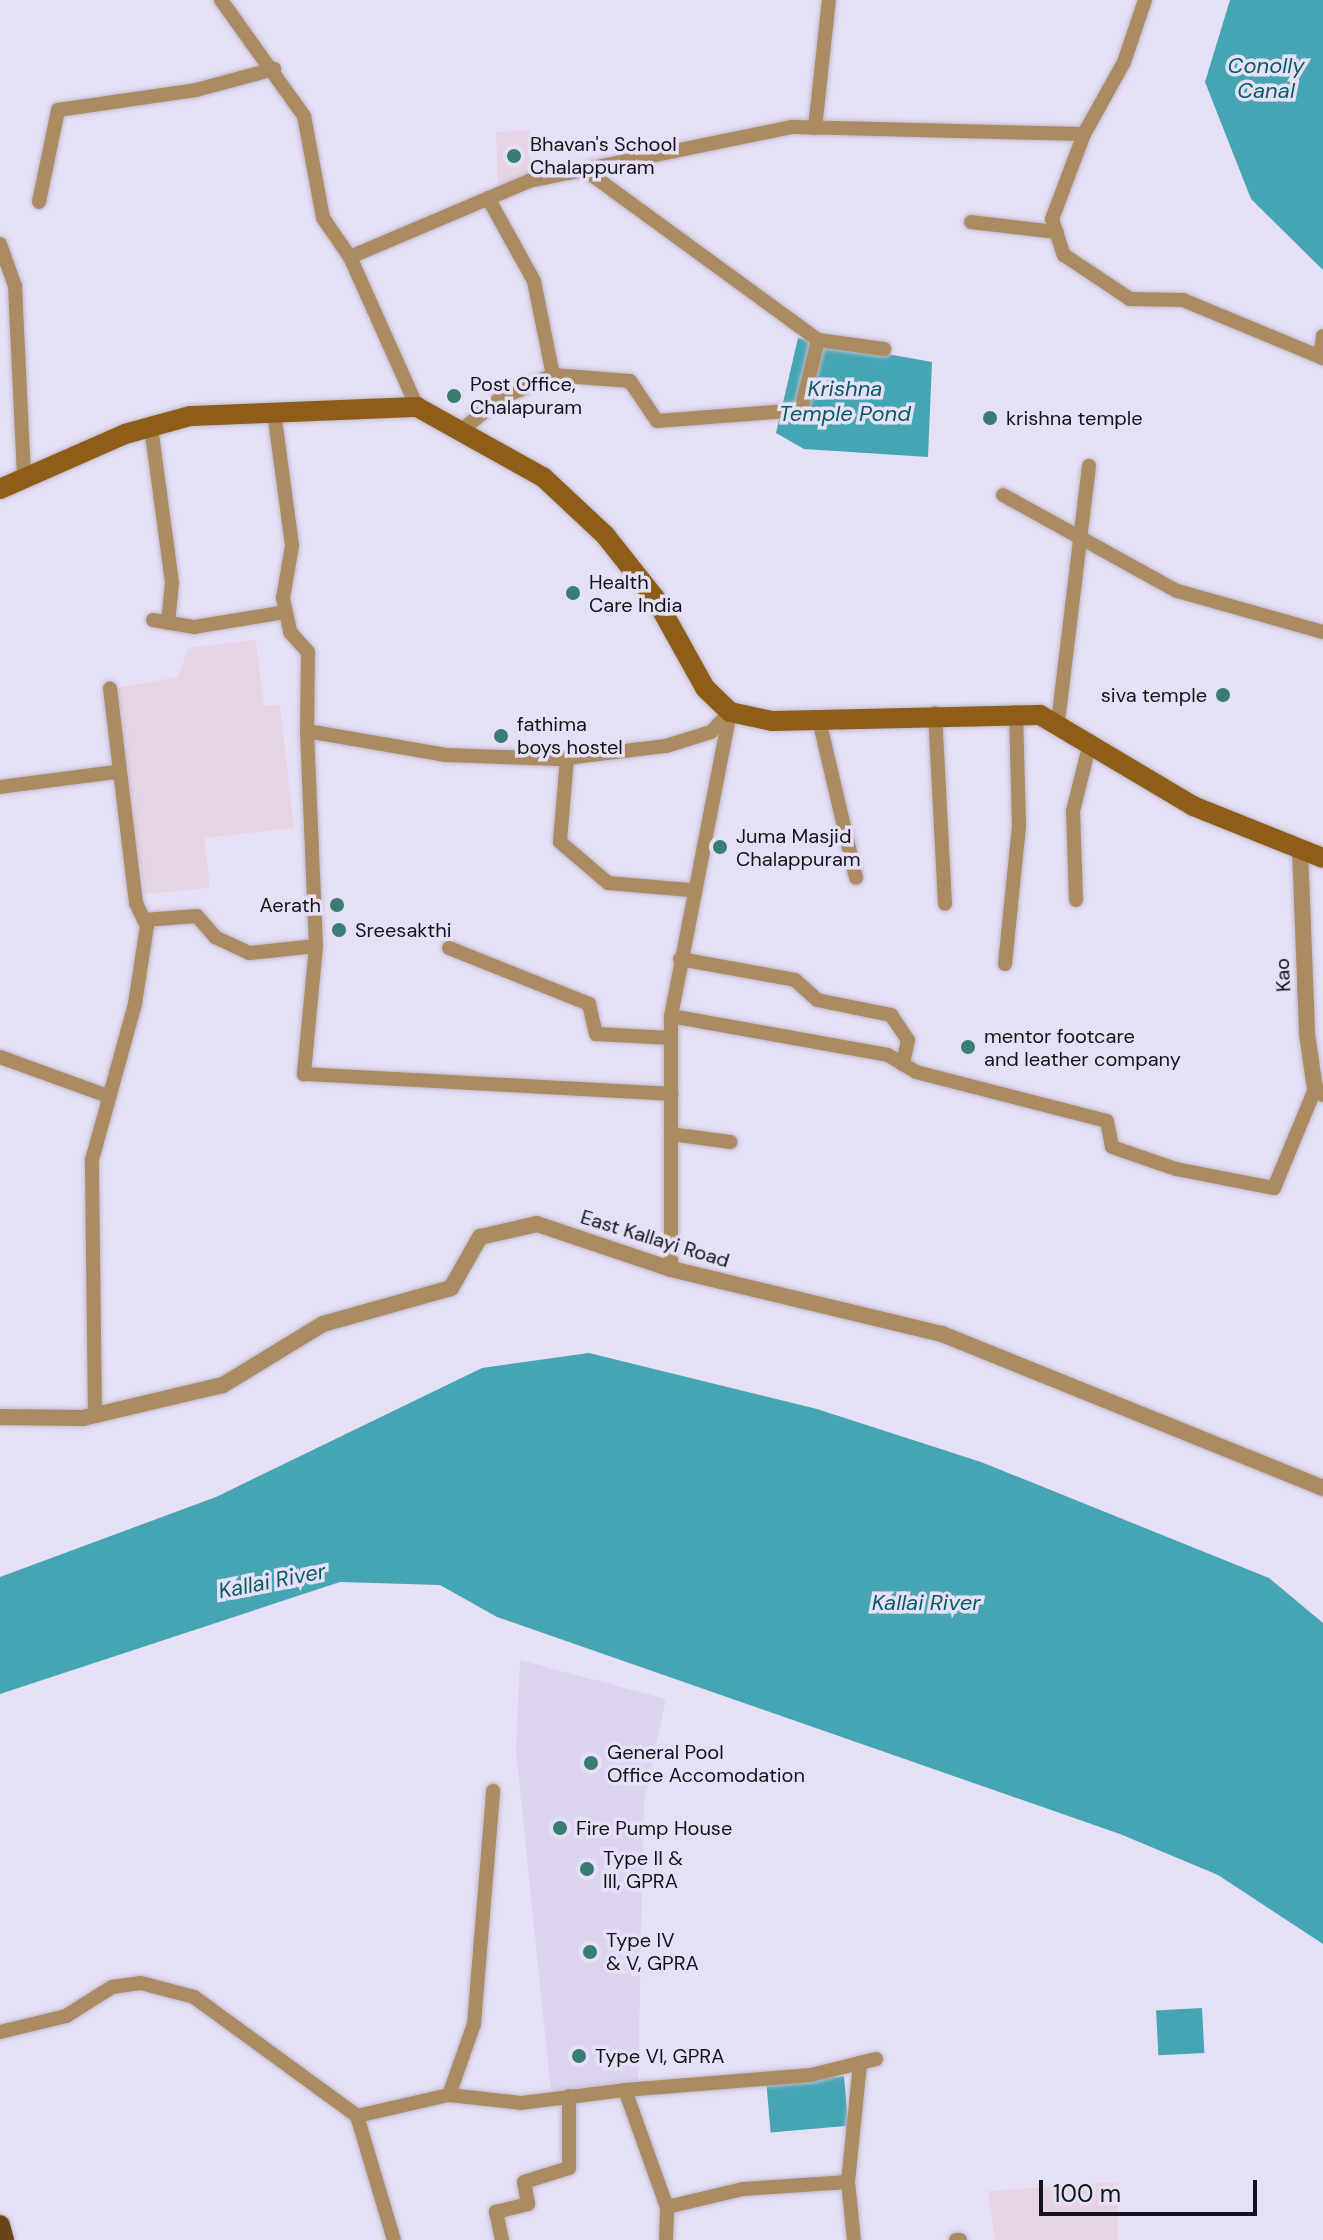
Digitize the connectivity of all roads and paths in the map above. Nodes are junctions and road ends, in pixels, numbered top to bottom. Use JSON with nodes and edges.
{"nodes":[{"id":1,"x":221,"y":0,"type":"edge"},
{"id":2,"x":829,"y":0,"type":"edge"},
{"id":3,"x":1145,"y":0,"type":"edge"},
{"id":4,"x":274,"y":69,"type":"junction"},
{"id":5,"x":815,"y":128,"type":"junction"},
{"id":6,"x":1084,"y":134,"type":"junction"},
{"id":7,"x":585,"y":170,"type":"junction"},
{"id":8,"x":488,"y":198,"type":"junction"},
{"id":9,"x":39,"y":202,"type":"dead end"},
{"id":10,"x":971,"y":222,"type":"dead end"},
{"id":11,"x":1056,"y":232,"type":"junction"},
{"id":12,"x":0,"y":244,"type":"edge"},
{"id":13,"x":350,"y":257,"type":"junction"},
{"id":14,"x":1323,"y":336,"type":"edge"},
{"id":15,"x":818,"y":340,"type":"junction"},
{"id":16,"x":884,"y":349,"type":"dead end"},
{"id":17,"x":1322,"y":357,"type":"edge"},
{"id":18,"x":553,"y":375,"type":"junction"},
{"id":19,"x":417,"y":407,"type":"junction"},
{"id":20,"x":274,"y":412,"type":"junction"},
{"id":21,"x":151,"y":427,"type":"junction"},
{"id":22,"x":463,"y":429,"type":"junction"},
{"id":23,"x":1089,"y":466,"type":"dead end"},
{"id":24,"x":24,"y":479,"type":"junction"},
{"id":25,"x":0,"y":489,"type":"edge"},
{"id":26,"x":1003,"y":495,"type":"dead end"},
{"id":27,"x":1083,"y":536,"type":"junction"},
{"id":28,"x":286,"y":612,"type":"junction"},
{"id":29,"x":1323,"y":632,"type":"edge"},
{"id":30,"x":110,"y":689,"type":"dead end"},
{"id":31,"x":730,"y":712,"type":"junction"},
{"id":32,"x":1016,"y":712,"type":"junction"},
{"id":33,"x":935,"y":713,"type":"junction"},
{"id":34,"x":819,"y":720,"type":"junction"},
{"id":35,"x":1058,"y":722,"type":"junction"},
{"id":36,"x":307,"y":731,"type":"junction"},
{"id":37,"x":1090,"y":743,"type":"junction"},
{"id":38,"x":567,"y":758,"type":"junction"},
{"id":39,"x":116,"y":772,"type":"junction"},
{"id":40,"x":0,"y":787,"type":"edge"},
{"id":41,"x":1300,"y":849,"type":"junction"},
{"id":42,"x":1323,"y":858,"type":"edge"},
{"id":43,"x":856,"y":878,"type":"dead end"},
{"id":44,"x":690,"y":890,"type":"junction"},
{"id":45,"x":1076,"y":900,"type":"dead end"},
{"id":46,"x":945,"y":904,"type":"dead end"},
{"id":47,"x":144,"y":920,"type":"junction"},
{"id":48,"x":316,"y":946,"type":"junction"},
{"id":49,"x":449,"y":948,"type":"dead end"},
{"id":50,"x":680,"y":959,"type":"junction"},
{"id":51,"x":1005,"y":964,"type":"dead end"},
{"id":52,"x":671,"y":1016,"type":"junction"},
{"id":53,"x":671,"y":1038,"type":"junction"},
{"id":54,"x":0,"y":1057,"type":"edge"},
{"id":55,"x":903,"y":1064,"type":"junction"},
{"id":56,"x":1319,"y":1091,"type":"edge"},
{"id":57,"x":671,"y":1094,"type":"junction"},
{"id":58,"x":105,"y":1095,"type":"junction"},
{"id":59,"x":671,"y":1134,"type":"junction"},
{"id":60,"x":730,"y":1142,"type":"dead end"},
{"id":61,"x":671,"y":1269,"type":"junction"},
{"id":62,"x":95,"y":1416,"type":"junction"},
{"id":63,"x":0,"y":1417,"type":"edge"},
{"id":64,"x":1323,"y":1488,"type":"edge"},
{"id":65,"x":493,"y":1791,"type":"dead end"},
{"id":66,"x":0,"y":2032,"type":"edge"},
{"id":67,"x":876,"y":2059,"type":"dead end"},
{"id":68,"x":860,"y":2063,"type":"junction"},
{"id":69,"x":625,"y":2090,"type":"junction"},
{"id":70,"x":449,"y":2095,"type":"junction"},
{"id":71,"x":569,"y":2096,"type":"junction"},
{"id":72,"x":357,"y":2116,"type":"junction"},
{"id":73,"x":848,"y":2182,"type":"junction"},
{"id":74,"x":667,"y":2207,"type":"junction"},
{"id":75,"x":0,"y":2225,"type":"edge"},
{"id":76,"x":4,"y":2240,"type":"edge"},
{"id":77,"x":394,"y":2240,"type":"edge"},
{"id":78,"x":502,"y":2240,"type":"edge"},
{"id":79,"x":666,"y":2240,"type":"edge"},
{"id":80,"x":854,"y":2240,"type":"edge"}],
"edges":[{"from":1,"to":4,"type":"street"},
{"from":2,"to":5,"type":"street"},
{"from":3,"to":6,"type":"street"},
{"from":4,"to":9,"type":"street"},
{"from":4,"to":13,"type":"street"},
{"from":5,"to":6,"type":"street"},
{"from":5,"to":7,"type":"street"},
{"from":6,"to":11,"type":"street"},
{"from":7,"to":8,"type":"street"},
{"from":7,"to":15,"type":"street"},
{"from":8,"to":13,"type":"street"},
{"from":8,"to":18,"type":"street"},
{"from":10,"to":11,"type":"street"},
{"from":11,"to":17,"type":"street"},
{"from":12,"to":24,"type":"street"},
{"from":13,"to":19,"type":"street"},
{"from":14,"to":17,"type":"street"},
{"from":15,"to":16,"type":"street"},
{"from":15,"to":18,"type":"street"},
{"from":18,"to":22,"type":"street"},
{"from":19,"to":20,"type":"main road"},
{"from":19,"to":22,"type":"main road"},
{"from":20,"to":21,"type":"main road"},
{"from":20,"to":28,"type":"street"},
{"from":21,"to":24,"type":"main road"},
{"from":21,"to":28,"type":"street"},
{"from":22,"to":31,"type":"main road"},
{"from":23,"to":27,"type":"street"},
{"from":24,"to":25,"type":"main road"},
{"from":26,"to":27,"type":"street"},
{"from":27,"to":29,"type":"street"},
{"from":27,"to":35,"type":"street"},
{"from":28,"to":36,"type":"street"},
{"from":30,"to":39,"type":"street"},
{"from":31,"to":34,"type":"main road"},
{"from":31,"to":38,"type":"street"},
{"from":31,"to":44,"type":"street"},
{"from":32,"to":33,"type":"main road"},
{"from":32,"to":35,"type":"main road"},
{"from":32,"to":51,"type":"street"},
{"from":33,"to":34,"type":"main road"},
{"from":33,"to":46,"type":"street"},
{"from":34,"to":43,"type":"street"},
{"from":35,"to":37,"type":"main road"},
{"from":36,"to":38,"type":"street"},
{"from":36,"to":48,"type":"street"},
{"from":37,"to":41,"type":"main road"},
{"from":37,"to":45,"type":"street"},
{"from":38,"to":44,"type":"street"},
{"from":39,"to":40,"type":"street"},
{"from":39,"to":47,"type":"street"},
{"from":41,"to":42,"type":"main road"},
{"from":41,"to":56,"type":"street","name":"Kao"},
{"from":44,"to":50,"type":"street"},
{"from":47,"to":48,"type":"street"},
{"from":47,"to":58,"type":"street"},
{"from":48,"to":57,"type":"street"},
{"from":49,"to":53,"type":"street"},
{"from":50,"to":52,"type":"street"},
{"from":50,"to":55,"type":"street"},
{"from":52,"to":53,"type":"street"},
{"from":52,"to":55,"type":"street"},
{"from":53,"to":57,"type":"street"},
{"from":54,"to":58,"type":"street"},
{"from":55,"to":56,"type":"street"},
{"from":57,"to":59,"type":"street"},
{"from":58,"to":62,"type":"street"},
{"from":59,"to":60,"type":"street"},
{"from":59,"to":61,"type":"street"},
{"from":61,"to":62,"type":"street","name":"East Kallayi Road"},
{"from":61,"to":64,"type":"street","name":"East Kallayi Road"},
{"from":62,"to":63,"type":"street","name":"East Kallayi Road"},
{"from":65,"to":70,"type":"street"},
{"from":66,"to":72,"type":"street"},
{"from":67,"to":68,"type":"street"},
{"from":68,"to":69,"type":"street"},
{"from":68,"to":73,"type":"street"},
{"from":69,"to":71,"type":"street"},
{"from":69,"to":74,"type":"street"},
{"from":70,"to":71,"type":"street"},
{"from":70,"to":72,"type":"street"},
{"from":71,"to":78,"type":"street"},
{"from":72,"to":77,"type":"street"},
{"from":73,"to":74,"type":"street"},
{"from":73,"to":80,"type":"street"},
{"from":74,"to":79,"type":"street"},
{"from":75,"to":76,"type":"main road"}]}
